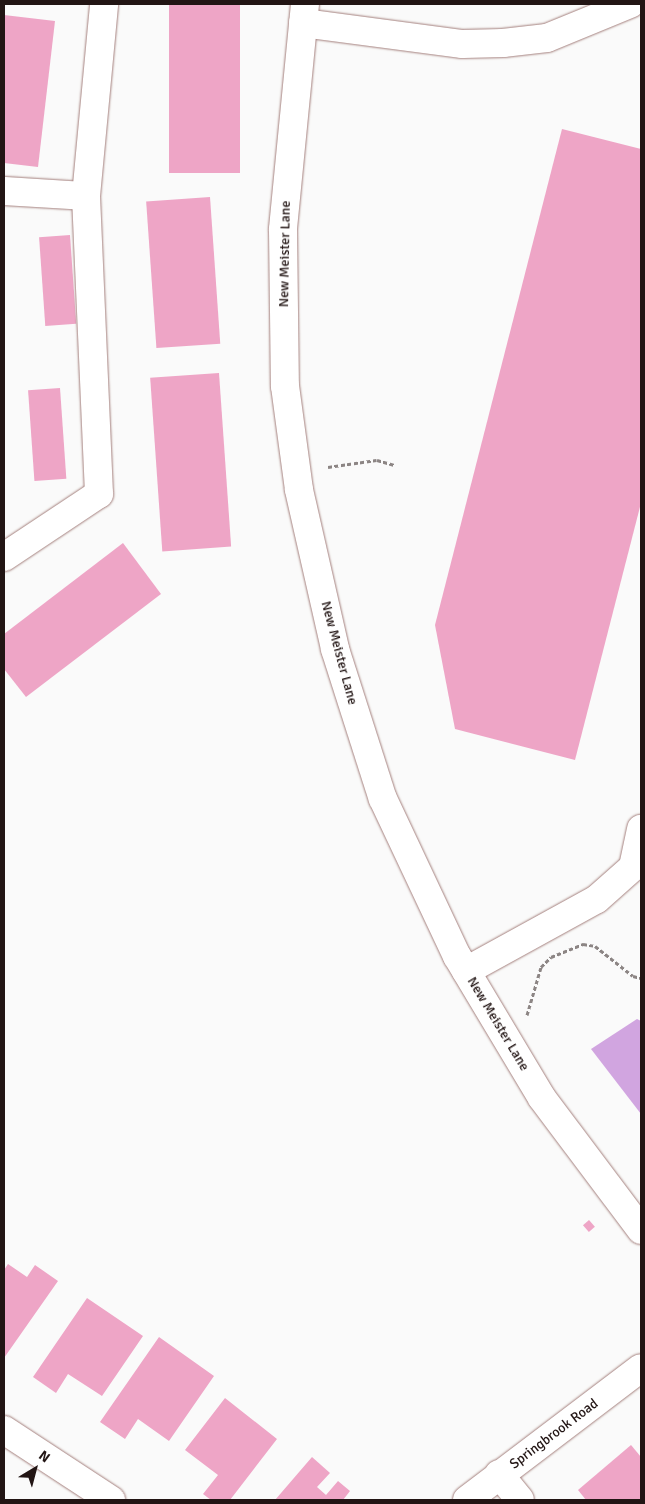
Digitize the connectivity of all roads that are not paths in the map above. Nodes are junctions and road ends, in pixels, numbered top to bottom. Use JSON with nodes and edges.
{"nodes":[{"id":1,"x":104,"y":4,"type":"edge"},
{"id":2,"x":630,"y":4,"type":"edge"},
{"id":3,"x":304,"y":13,"type":"edge"},
{"id":4,"x":4,"y":191,"type":"edge"},
{"id":5,"x":86,"y":196,"type":"junction"},
{"id":6,"x":4,"y":557,"type":"edge"},
{"id":7,"x":641,"y":829,"type":"edge"},
{"id":8,"x":466,"y":971,"type":"junction"},
{"id":9,"x":641,"y":1230,"type":"edge"},
{"id":10,"x":641,"y":1368,"type":"edge"},
{"id":11,"x":4,"y":1430,"type":"edge"},
{"id":12,"x":500,"y":1474,"type":"junction"},
{"id":13,"x":111,"y":1500,"type":"edge"},
{"id":14,"x":467,"y":1500,"type":"edge"},
{"id":15,"x":520,"y":1500,"type":"edge"}],
"edges":[{"from":1,"to":5,"type":"street"},
{"from":2,"to":3,"type":"street"},
{"from":3,"to":8,"type":"street","name":"New Meister Lane"},
{"from":4,"to":5,"type":"street"},
{"from":5,"to":6,"type":"street"},
{"from":7,"to":8,"type":"street"},
{"from":8,"to":9,"type":"street","name":"New Meister Lane"},
{"from":10,"to":12,"type":"street","name":"Springbrook Road"},
{"from":11,"to":13,"type":"street"},
{"from":12,"to":14,"type":"street","name":"Springbrook Road"},
{"from":12,"to":15,"type":"street"}]}
